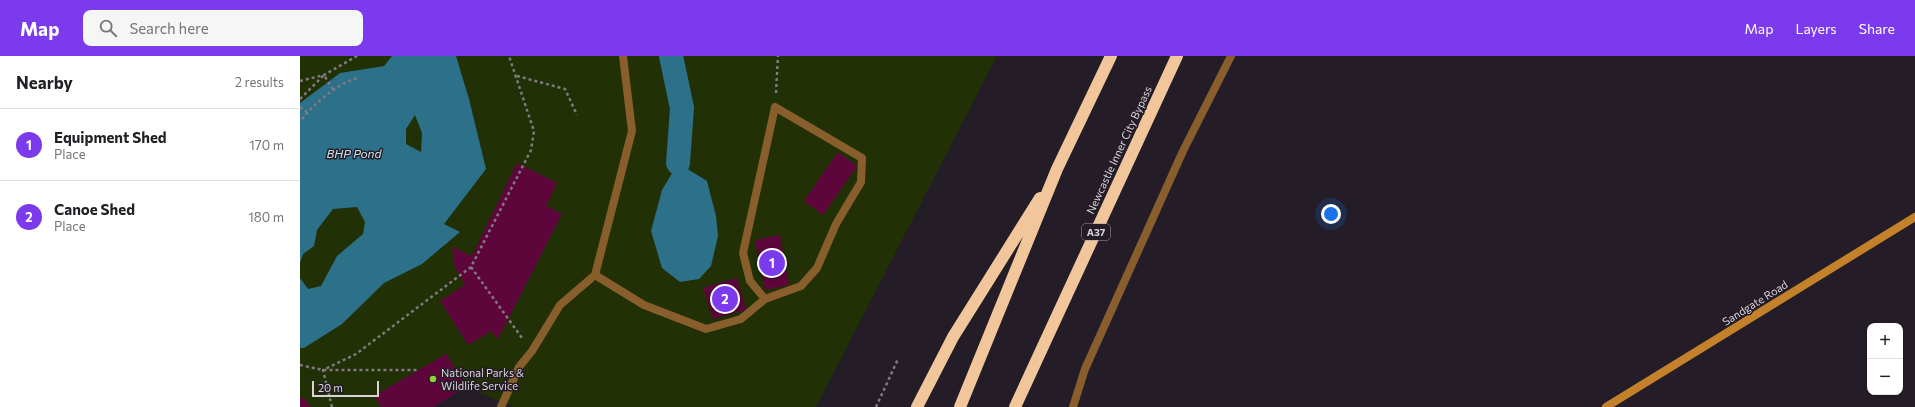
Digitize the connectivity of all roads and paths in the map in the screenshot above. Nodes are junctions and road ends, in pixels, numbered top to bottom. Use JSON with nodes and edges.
{"nodes":[{"id":1,"x":357,"y":56,"type":"edge"},
{"id":2,"x":509,"y":56,"type":"edge"},
{"id":3,"x":623,"y":56,"type":"edge"},
{"id":4,"x":778,"y":56,"type":"edge"},
{"id":5,"x":1111,"y":56,"type":"edge"},
{"id":6,"x":1177,"y":56,"type":"edge"},
{"id":7,"x":1232,"y":56,"type":"edge"},
{"id":8,"x":324,"y":75,"type":"junction"},
{"id":9,"x":516,"y":76,"type":"junction"},
{"id":10,"x":358,"y":78,"type":"dead end"},
{"id":11,"x":300,"y":81,"type":"edge"},
{"id":12,"x":334,"y":91,"type":"junction"},
{"id":13,"x":300,"y":99,"type":"edge"},
{"id":14,"x":300,"y":107,"type":"edge"},
{"id":15,"x":775,"y":107,"type":"junction"},
{"id":16,"x":307,"y":112,"type":"junction"},
{"id":17,"x":577,"y":115,"type":"dead end"},
{"id":18,"x":302,"y":119,"type":"dead end"},
{"id":19,"x":1057,"y":169,"type":"junction"},
{"id":20,"x":1915,"y":217,"type":"edge"},
{"id":21,"x":471,"y":267,"type":"junction"},
{"id":22,"x":595,"y":275,"type":"junction"},
{"id":23,"x":765,"y":299,"type":"junction"},
{"id":24,"x":532,"y":351,"type":"junction"},
{"id":25,"x":898,"y":359,"type":"dead end"},
{"id":26,"x":300,"y":365,"type":"edge"},
{"id":27,"x":322,"y":370,"type":"junction"},
{"id":28,"x":418,"y":370,"type":"dead end"},
{"id":29,"x":332,"y":407,"type":"edge"},
{"id":30,"x":501,"y":407,"type":"edge"},
{"id":31,"x":876,"y":407,"type":"edge"},
{"id":32,"x":917,"y":407,"type":"edge"},
{"id":33,"x":960,"y":407,"type":"edge"},
{"id":34,"x":1015,"y":407,"type":"edge"},
{"id":35,"x":1073,"y":407,"type":"edge"},
{"id":36,"x":1606,"y":407,"type":"edge"}],
"edges":[{"from":1,"to":8,"type":"path"},
{"from":2,"to":9,"type":"path"},
{"from":3,"to":22,"type":"lane"},
{"from":4,"to":15,"type":"path"},
{"from":5,"to":19,"type":"highway"},
{"from":6,"to":34,"type":"highway","name":"Newcastle Inner City Bypass","number":"A37"},
{"from":7,"to":35,"type":"lane"},
{"from":8,"to":11,"type":"path"},
{"from":8,"to":12,"type":"path"},
{"from":8,"to":13,"type":"path"},
{"from":9,"to":17,"type":"path"},
{"from":9,"to":21,"type":"path"},
{"from":10,"to":12,"type":"path"},
{"from":12,"to":16,"type":"path"},
{"from":14,"to":16,"type":"path"},
{"from":15,"to":23,"type":"lane"},
{"from":15,"to":23,"type":"lane"},
{"from":16,"to":18,"type":"path"},
{"from":19,"to":32,"type":"highway"},
{"from":19,"to":33,"type":"highway"},
{"from":20,"to":36,"type":"main road","name":"Sandgate Road"},
{"from":21,"to":24,"type":"path"},
{"from":21,"to":27,"type":"path"},
{"from":22,"to":23,"type":"lane"},
{"from":22,"to":24,"type":"lane"},
{"from":24,"to":30,"type":"lane"},
{"from":25,"to":31,"type":"path"},
{"from":26,"to":27,"type":"path"},
{"from":27,"to":28,"type":"path"},
{"from":27,"to":29,"type":"path"}]}
